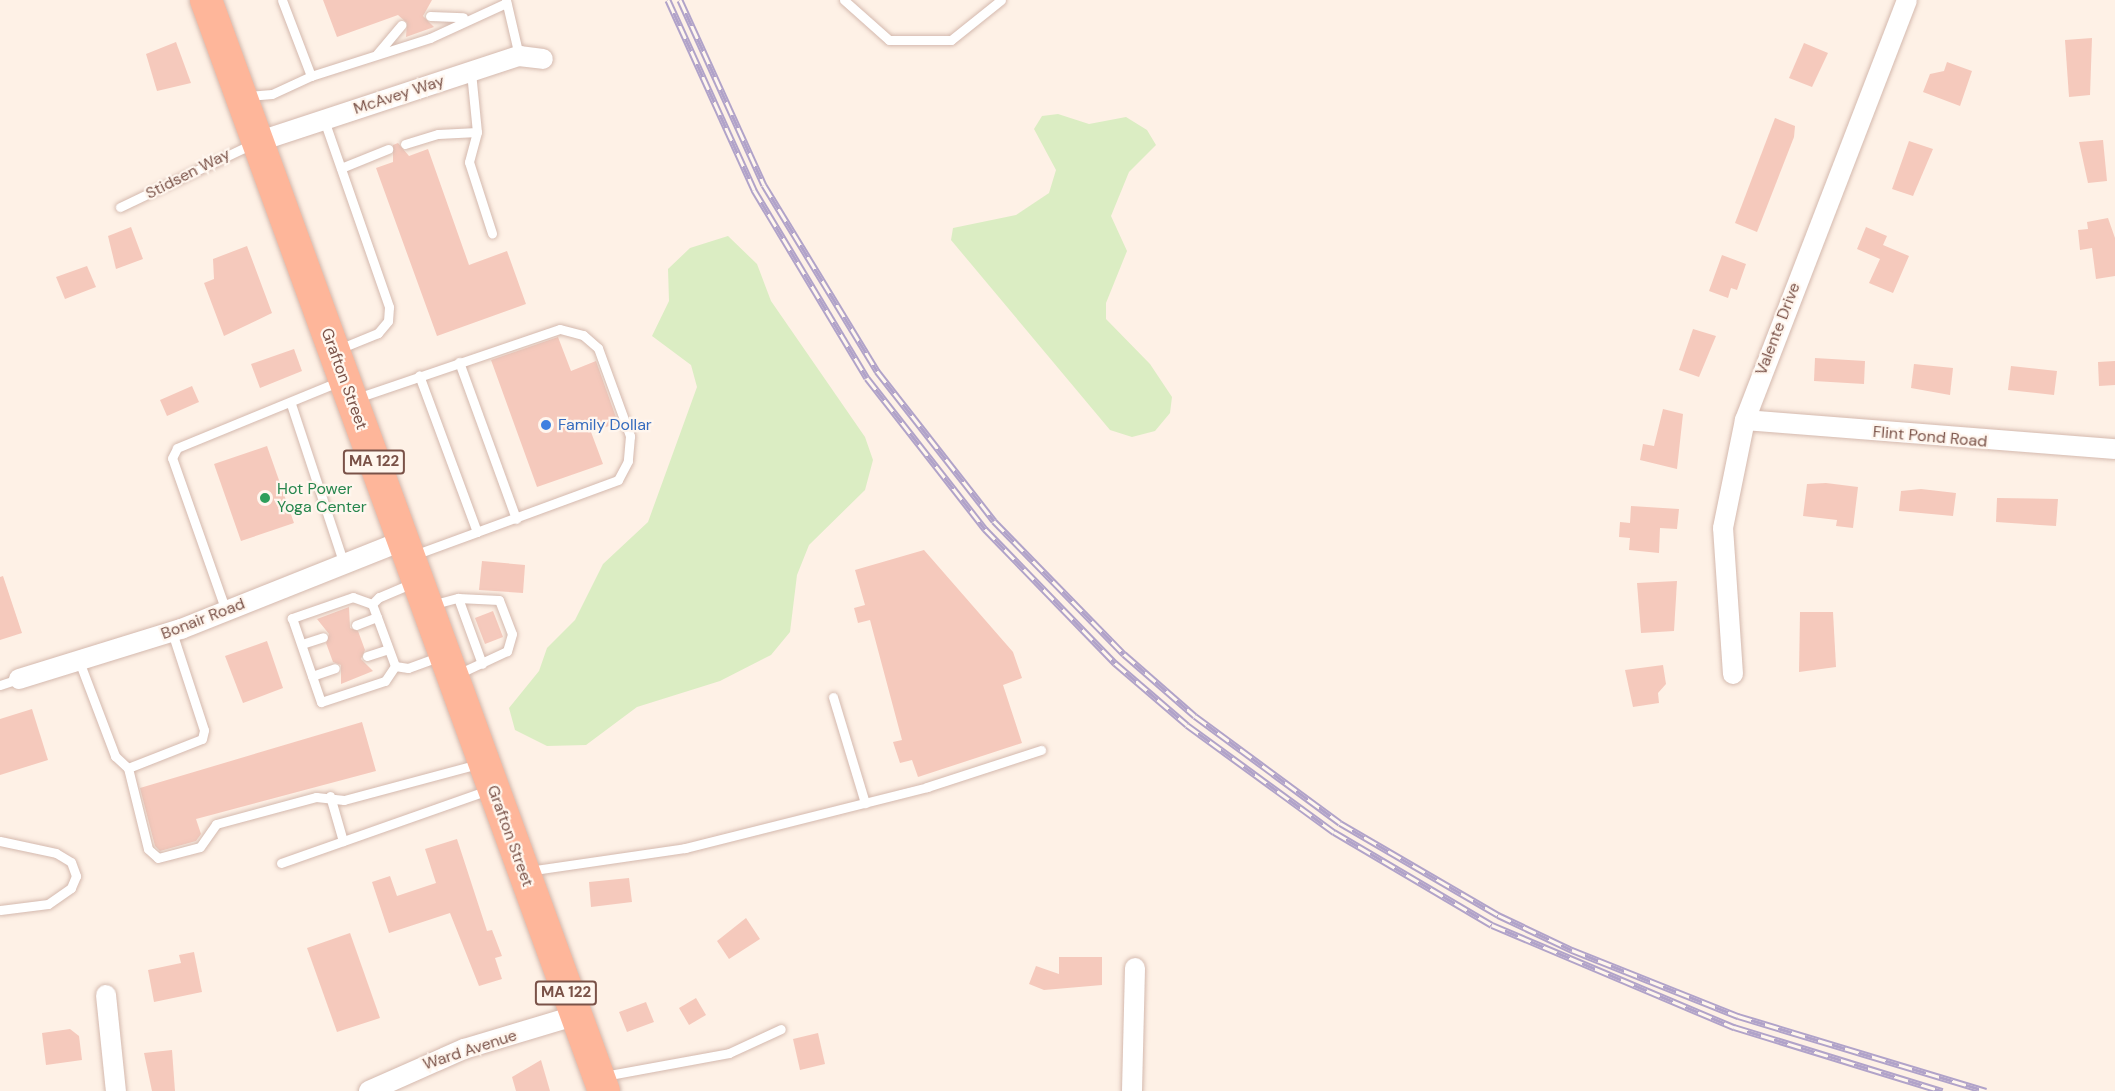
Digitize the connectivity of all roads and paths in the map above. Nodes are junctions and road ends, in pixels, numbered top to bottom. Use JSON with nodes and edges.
{"nodes":[{"id":1,"x":206,"y":0,"type":"edge"},
{"id":2,"x":228,"y":0,"type":"edge"},
{"id":3,"x":282,"y":0,"type":"edge"},
{"id":4,"x":844,"y":0,"type":"edge"},
{"id":5,"x":1001,"y":0,"type":"edge"},
{"id":6,"x":1907,"y":0,"type":"edge"},
{"id":7,"x":506,"y":1,"type":"edge"},
{"id":8,"x":430,"y":16,"type":"dead end"},
{"id":9,"x":466,"y":17,"type":"junction"},
{"id":10,"x":401,"y":25,"type":"dead end"},
{"id":11,"x":218,"y":30,"type":"junction"},
{"id":12,"x":377,"y":54,"type":"junction"},
{"id":13,"x":519,"y":56,"type":"junction"},
{"id":14,"x":543,"y":59,"type":"dead end"},
{"id":15,"x":471,"y":72,"type":"junction"},
{"id":16,"x":311,"y":76,"type":"junction"},
{"id":17,"x":242,"y":97,"type":"junction"},
{"id":18,"x":324,"y":120,"type":"junction"},
{"id":19,"x":477,"y":132,"type":"junction"},
{"id":20,"x":257,"y":142,"type":"junction"},
{"id":21,"x":405,"y":144,"type":"dead end"},
{"id":22,"x":388,"y":149,"type":"dead end"},
{"id":23,"x":341,"y":168,"type":"junction"},
{"id":24,"x":120,"y":207,"type":"dead end"},
{"id":25,"x":492,"y":233,"type":"dead end"},
{"id":26,"x":459,"y":362,"type":"junction"},
{"id":27,"x":419,"y":375,"type":"junction"},
{"id":28,"x":344,"y":377,"type":"junction"},
{"id":29,"x":291,"y":404,"type":"junction"},
{"id":30,"x":1744,"y":420,"type":"junction"},
{"id":31,"x":2115,"y":449,"type":"edge"},
{"id":32,"x":516,"y":519,"type":"junction"},
{"id":33,"x":477,"y":532,"type":"junction"},
{"id":34,"x":344,"y":564,"type":"junction"},
{"id":35,"x":414,"y":571,"type":"junction"},
{"id":36,"x":458,"y":598,"type":"junction"},
{"id":37,"x":372,"y":604,"type":"junction"},
{"id":38,"x":226,"y":611,"type":"junction"},
{"id":39,"x":377,"y":617,"type":"junction"},
{"id":40,"x":356,"y":625,"type":"dead end"},
{"id":41,"x":172,"y":632,"type":"junction"},
{"id":42,"x":323,"y":637,"type":"dead end"},
{"id":43,"x":302,"y":644,"type":"junction"},
{"id":44,"x":388,"y":649,"type":"junction"},
{"id":45,"x":368,"y":656,"type":"dead end"},
{"id":46,"x":79,"y":661,"type":"junction"},
{"id":47,"x":482,"y":664,"type":"junction"},
{"id":48,"x":395,"y":666,"type":"junction"},
{"id":49,"x":448,"y":666,"type":"junction"},
{"id":50,"x":335,"y":668,"type":"dead end"},
{"id":51,"x":1733,"y":674,"type":"dead end"},
{"id":52,"x":312,"y":676,"type":"junction"},
{"id":53,"x":19,"y":679,"type":"joint"},
{"id":54,"x":0,"y":685,"type":"edge"},
{"id":55,"x":833,"y":697,"type":"dead end"},
{"id":56,"x":1041,"y":750,"type":"dead end"},
{"id":57,"x":128,"y":768,"type":"junction"},
{"id":58,"x":488,"y":775,"type":"junction"},
{"id":59,"x":330,"y":796,"type":"junction"},
{"id":60,"x":865,"y":802,"type":"junction"},
{"id":61,"x":0,"y":841,"type":"edge"},
{"id":62,"x":343,"y":842,"type":"junction"},
{"id":63,"x":281,"y":863,"type":"dead end"},
{"id":64,"x":526,"y":883,"type":"junction"},
{"id":65,"x":0,"y":910,"type":"edge"},
{"id":66,"x":1135,"y":968,"type":"dead end"},
{"id":67,"x":106,"y":995,"type":"dead end"},
{"id":68,"x":574,"y":1016,"type":"junction"},
{"id":69,"x":780,"y":1029,"type":"dead end"},
{"id":70,"x":602,"y":1084,"type":"edge"},
{"id":71,"x":116,"y":1091,"type":"edge"},
{"id":72,"x":369,"y":1091,"type":"edge"},
{"id":73,"x":1132,"y":1091,"type":"edge"}],
"edges":[{"from":1,"to":11,"type":"highway","name":"Grafton Street","number":"MA 122"},
{"from":2,"to":11,"type":"highway"},
{"from":3,"to":16,"type":"lane"},
{"from":4,"to":5,"type":"lane"},
{"from":6,"to":30,"type":"street","name":"Valente Drive"},
{"from":7,"to":9,"type":"lane"},
{"from":7,"to":13,"type":"lane"},
{"from":8,"to":9,"type":"lane"},
{"from":9,"to":12,"type":"lane"},
{"from":10,"to":12,"type":"lane"},
{"from":11,"to":17,"type":"highway","name":"Grafton Street","number":"MA 122"},
{"from":12,"to":16,"type":"lane"},
{"from":13,"to":14,"type":"street","name":"McAvey Way"},
{"from":13,"to":15,"type":"street","name":"McAvey Way"},
{"from":15,"to":18,"type":"street","name":"McAvey Way"},
{"from":15,"to":19,"type":"lane"},
{"from":16,"to":17,"type":"lane"},
{"from":17,"to":20,"type":"highway","name":"Grafton Street","number":"MA 122"},
{"from":18,"to":20,"type":"street","name":"McAvey Way"},
{"from":18,"to":23,"type":"lane"},
{"from":19,"to":21,"type":"lane"},
{"from":19,"to":25,"type":"lane"},
{"from":20,"to":24,"type":"lane","name":"Stidsen Way"},
{"from":20,"to":28,"type":"highway","name":"Grafton Street","number":"MA 122"},
{"from":22,"to":23,"type":"lane"},
{"from":23,"to":28,"type":"lane"},
{"from":26,"to":27,"type":"lane"},
{"from":26,"to":32,"type":"lane"},
{"from":26,"to":32,"type":"lane"},
{"from":27,"to":28,"type":"lane"},
{"from":27,"to":33,"type":"lane"},
{"from":28,"to":29,"type":"lane"},
{"from":28,"to":35,"type":"highway","name":"Grafton Street","number":"MA 122"},
{"from":29,"to":34,"type":"lane"},
{"from":29,"to":38,"type":"lane"},
{"from":30,"to":31,"type":"street","name":"Flint Pond Road"},
{"from":30,"to":51,"type":"street","name":"Valente Drive"},
{"from":32,"to":33,"type":"lane"},
{"from":33,"to":35,"type":"lane"},
{"from":34,"to":35,"type":"street","name":"Bonair Road"},
{"from":34,"to":38,"type":"street","name":"Bonair Road"},
{"from":35,"to":36,"type":"lane"},
{"from":35,"to":37,"type":"lane"},
{"from":35,"to":49,"type":"highway","name":"Grafton Street","number":"MA 122"},
{"from":36,"to":47,"type":"lane"},
{"from":36,"to":47,"type":"lane"},
{"from":37,"to":39,"type":"lane"},
{"from":37,"to":43,"type":"lane"},
{"from":38,"to":41,"type":"street","name":"Bonair Road"},
{"from":39,"to":40,"type":"lane"},
{"from":39,"to":44,"type":"lane"},
{"from":41,"to":46,"type":"street","name":"Bonair Road"},
{"from":41,"to":57,"type":"lane"},
{"from":42,"to":43,"type":"lane"},
{"from":43,"to":52,"type":"lane"},
{"from":44,"to":45,"type":"lane"},
{"from":44,"to":48,"type":"lane"},
{"from":46,"to":53,"type":"street","name":"Bonair Road"},
{"from":46,"to":57,"type":"lane"},
{"from":47,"to":49,"type":"lane"},
{"from":48,"to":49,"type":"lane"},
{"from":48,"to":52,"type":"lane"},
{"from":49,"to":58,"type":"highway","name":"Grafton Street","number":"MA 122"},
{"from":50,"to":52,"type":"lane"},
{"from":53,"to":54,"type":"lane","name":"Bonair Road"},
{"from":55,"to":60,"type":"lane"},
{"from":56,"to":60,"type":"lane"},
{"from":57,"to":59,"type":"lane"},
{"from":58,"to":59,"type":"lane"},
{"from":58,"to":62,"type":"lane"},
{"from":58,"to":64,"type":"highway","name":"Grafton Street","number":"MA 122"},
{"from":59,"to":62,"type":"lane"},
{"from":60,"to":64,"type":"lane"},
{"from":61,"to":65,"type":"lane"},
{"from":62,"to":63,"type":"lane"},
{"from":64,"to":68,"type":"highway","number":"MA 122"},
{"from":66,"to":73,"type":"street"},
{"from":67,"to":71,"type":"street"},
{"from":68,"to":70,"type":"highway","number":"MA 122"},
{"from":68,"to":72,"type":"street","name":"Ward Avenue"},
{"from":69,"to":70,"type":"lane"}]}
